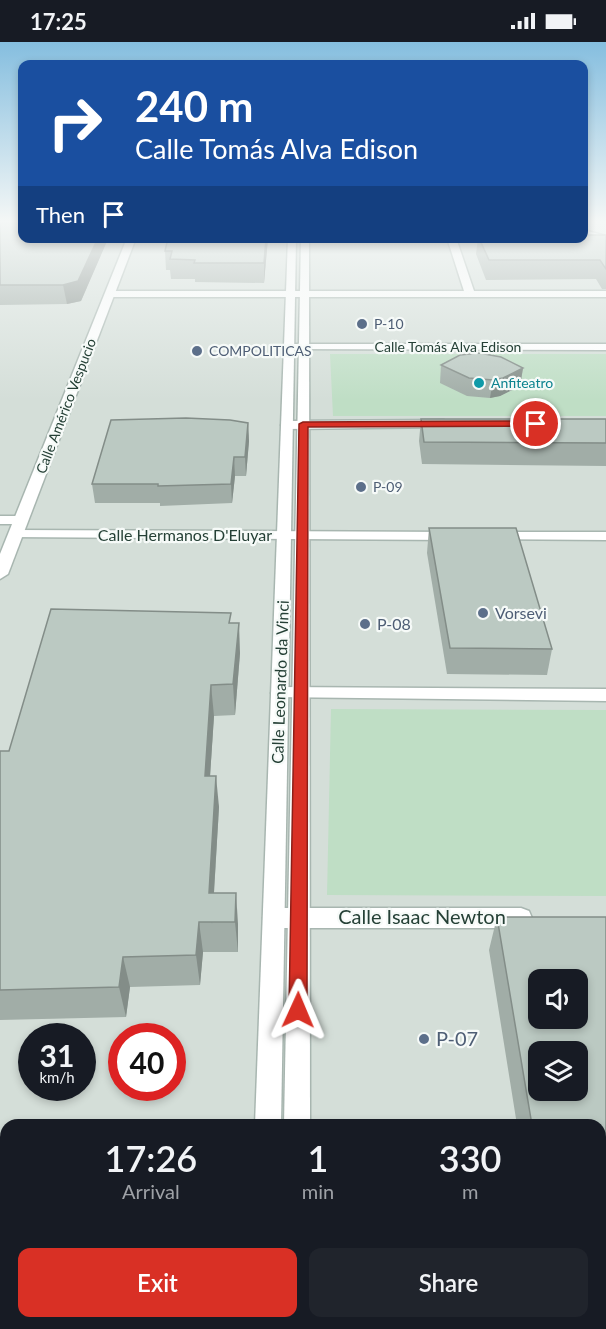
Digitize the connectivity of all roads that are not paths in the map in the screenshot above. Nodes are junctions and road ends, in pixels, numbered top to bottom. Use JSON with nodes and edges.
{"nodes":[{"id":1,"x":115,"y":280,"type":"edge"},
{"id":2,"x":297,"y":280,"type":"edge"},
{"id":3,"x":300,"y":280,"type":"edge"},
{"id":4,"x":465,"y":280,"type":"edge"},
{"id":5,"x":110,"y":294,"type":"junction"},
{"id":6,"x":298,"y":294,"type":"junction"},
{"id":7,"x":470,"y":294,"type":"junction"},
{"id":8,"x":606,"y":294,"type":"edge"},
{"id":9,"x":297,"y":347,"type":"junction"},
{"id":10,"x":606,"y":347,"type":"edge"},
{"id":11,"x":455,"y":424,"type":"edge"},
{"id":12,"x":295,"y":425,"type":"junction"},
{"id":13,"x":0,"y":520,"type":"edge"},
{"id":14,"x":18,"y":527,"type":"junction"},
{"id":15,"x":293,"y":535,"type":"junction"},
{"id":16,"x":606,"y":536,"type":"edge"},
{"id":17,"x":5,"y":550,"type":"edge"},
{"id":18,"x":0,"y":574,"type":"edge"},
{"id":19,"x":290,"y":693,"type":"junction"},
{"id":20,"x":606,"y":695,"type":"edge"},
{"id":21,"x":299,"y":917,"type":"junction"},
{"id":22,"x":274,"y":918,"type":"junction"},
{"id":23,"x":546,"y":918,"type":"edge"},
{"id":24,"x":268,"y":1119,"type":"edge"},
{"id":25,"x":297,"y":1119,"type":"edge"}],
"edges":[{"from":1,"to":5,"type":"street","name":"Calle Américo Vespucio"},
{"from":2,"to":6,"type":"street","name":"Calle Leonardo da Vinci"},
{"from":3,"to":6,"type":"street","name":"Calle Leonardo da Vinci"},
{"from":4,"to":7,"type":"street"},
{"from":5,"to":6,"type":"street"},
{"from":5,"to":14,"type":"street","name":"Calle Américo Vespucio"},
{"from":6,"to":7,"type":"street"},
{"from":6,"to":9,"type":"street","name":"Calle Leonardo da Vinci"},
{"from":7,"to":8,"type":"street"},
{"from":9,"to":10,"type":"street","name":"Calle Tomás Alva Edison"},
{"from":9,"to":12,"type":"street","name":"Calle Leonardo da Vinci"},
{"from":11,"to":12,"type":"street"},
{"from":12,"to":15,"type":"street","name":"Calle Leonardo da Vinci"},
{"from":13,"to":14,"type":"street","name":"Calle Hermanos D'Eluyar"},
{"from":14,"to":15,"type":"street","name":"Calle Hermanos D'Eluyar"},
{"from":14,"to":17,"type":"street","name":"Calle Américo Vespucio"},
{"from":15,"to":16,"type":"street","name":"Calle Hermanos D'Eluyar"},
{"from":15,"to":19,"type":"street","name":"Calle Leonardo da Vinci"},
{"from":17,"to":18,"type":"street","name":"Calle Américo Vespucio"},
{"from":19,"to":20,"type":"street"},
{"from":19,"to":21,"type":"street","name":"Calle Leonardo da Vinci"},
{"from":19,"to":22,"type":"street","name":"Calle Leonardo da Vinci"},
{"from":21,"to":22,"type":"street","name":"Calle Isaac Newton"},
{"from":21,"to":23,"type":"street","name":"Calle Isaac Newton"},
{"from":21,"to":25,"type":"street","name":"Calle Leonardo da Vinci"},
{"from":22,"to":24,"type":"street","name":"Calle Leonardo da Vinci"}]}
